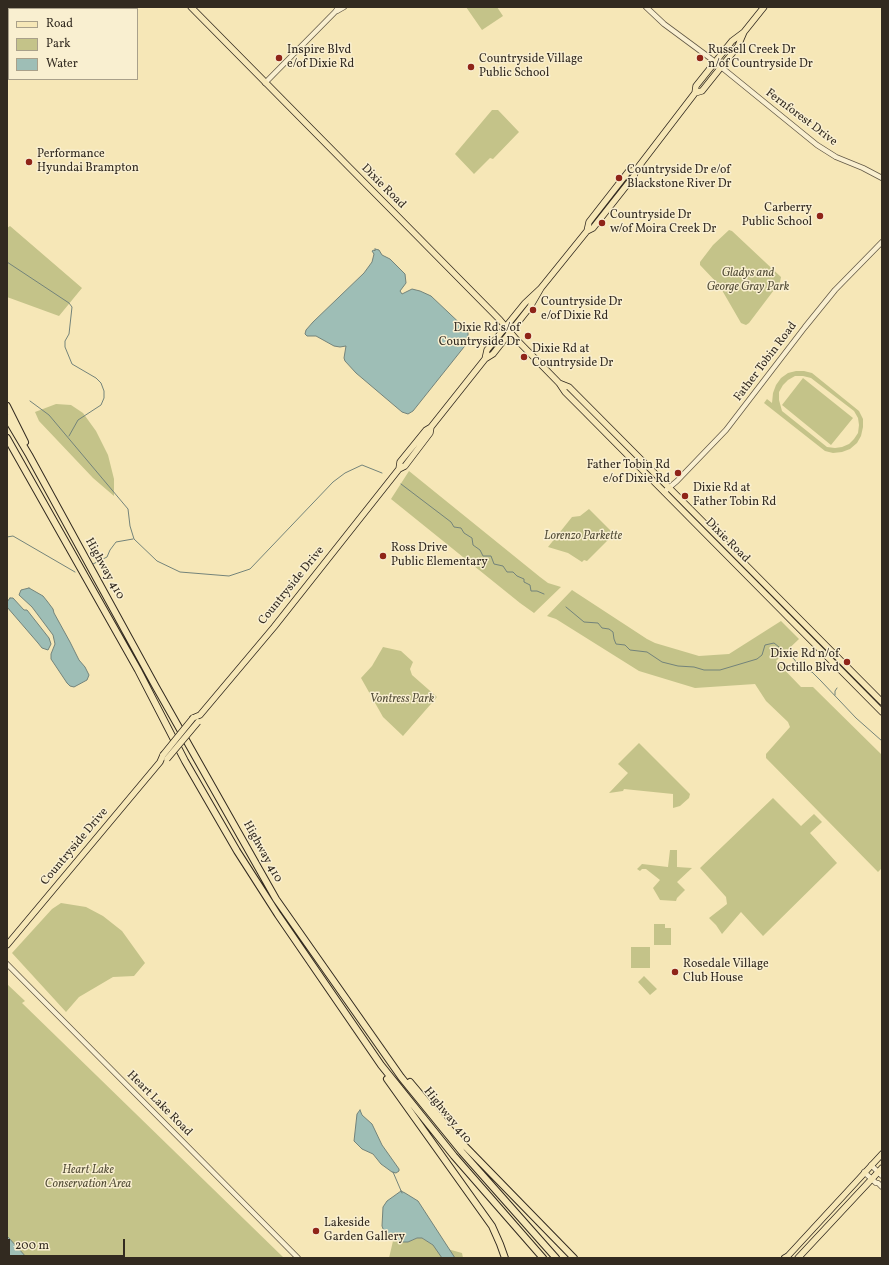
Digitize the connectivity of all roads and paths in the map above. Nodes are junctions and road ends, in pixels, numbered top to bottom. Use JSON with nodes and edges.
{"nodes":[{"id":1,"x":191,"y":7,"type":"edge"},
{"id":2,"x":338,"y":7,"type":"edge"},
{"id":3,"x":344,"y":7,"type":"edge"},
{"id":4,"x":646,"y":7,"type":"edge"},
{"id":5,"x":764,"y":7,"type":"edge"},
{"id":6,"x":335,"y":12,"type":"junction"},
{"id":7,"x":744,"y":32,"type":"junction"},
{"id":8,"x":715,"y":63,"type":"junction"},
{"id":9,"x":721,"y":67,"type":"junction"},
{"id":10,"x":265,"y":83,"type":"junction"},
{"id":11,"x":695,"y":93,"type":"junction"},
{"id":12,"x":636,"y":170,"type":"junction"},
{"id":13,"x":882,"y":178,"type":"edge"},
{"id":14,"x":608,"y":198,"type":"junction"},
{"id":15,"x":613,"y":203,"type":"junction"},
{"id":16,"x":587,"y":231,"type":"junction"},
{"id":17,"x":882,"y":242,"type":"edge"},
{"id":18,"x":541,"y":288,"type":"junction"},
{"id":19,"x":506,"y":327,"type":"junction"},
{"id":20,"x":511,"y":332,"type":"junction"},
{"id":21,"x":484,"y":358,"type":"junction"},
{"id":22,"x":559,"y":383,"type":"junction"},
{"id":23,"x":7,"y":406,"type":"edge"},
{"id":24,"x":7,"y":418,"type":"edge"},
{"id":25,"x":7,"y":438,"type":"edge"},
{"id":26,"x":29,"y":455,"type":"junction"},
{"id":27,"x":669,"y":488,"type":"junction"},
{"id":28,"x":664,"y":492,"type":"junction"},
{"id":29,"x":882,"y":702,"type":"edge"},
{"id":30,"x":882,"y":712,"type":"edge"},
{"id":31,"x":7,"y":945,"type":"edge"},
{"id":32,"x":7,"y":964,"type":"edge"},
{"id":33,"x":380,"y":1065,"type":"junction"},
{"id":34,"x":402,"y":1078,"type":"junction"},
{"id":35,"x":882,"y":1154,"type":"edge"},
{"id":36,"x":871,"y":1165,"type":"junction"},
{"id":37,"x":880,"y":1170,"type":"edge"},
{"id":38,"x":864,"y":1172,"type":"junction"},
{"id":39,"x":882,"y":1176,"type":"edge"},
{"id":40,"x":871,"y":1179,"type":"junction"},
{"id":41,"x":882,"y":1187,"type":"edge"},
{"id":42,"x":298,"y":1258,"type":"edge"},
{"id":43,"x":505,"y":1258,"type":"edge"},
{"id":44,"x":543,"y":1258,"type":"edge"},
{"id":45,"x":556,"y":1258,"type":"edge"},
{"id":46,"x":574,"y":1258,"type":"edge"},
{"id":47,"x":786,"y":1258,"type":"edge"},
{"id":48,"x":798,"y":1258,"type":"edge"}],
"edges":[{"from":1,"to":10,"type":"main road","name":"Dixie Road"},
{"from":2,"to":6,"type":"street"},
{"from":3,"to":6,"type":"street"},
{"from":4,"to":8,"type":"street","name":"Fernforest Drive"},
{"from":5,"to":7,"type":"main road","name":"Countryside Drive"},
{"from":6,"to":10,"type":"street"},
{"from":7,"to":8,"type":"main road","name":"Countryside Drive"},
{"from":7,"to":9,"type":"main road","name":"Countryside Drive"},
{"from":8,"to":9,"type":"street","name":"Fernforest Drive"},
{"from":8,"to":11,"type":"main road","name":"Countryside Drive"},
{"from":9,"to":11,"type":"main road","name":"Countryside Drive"},
{"from":9,"to":13,"type":"street","name":"Fernforest Drive"},
{"from":10,"to":19,"type":"main road","name":"Dixie Road"},
{"from":11,"to":12,"type":"main road","name":"Countryside Drive"},
{"from":12,"to":14,"type":"main road","name":"Countryside Drive"},
{"from":12,"to":15,"type":"main road","name":"Countryside Drive"},
{"from":14,"to":15,"type":"street"},
{"from":14,"to":16,"type":"main road","name":"Countryside Drive"},
{"from":15,"to":16,"type":"main road","name":"Countryside Drive"},
{"from":16,"to":18,"type":"main road","name":"Countryside Drive"},
{"from":17,"to":27,"type":"street","name":"Father Tobin Road"},
{"from":18,"to":19,"type":"main road","name":"Countryside Drive"},
{"from":18,"to":20,"type":"main road","name":"Countryside Drive"},
{"from":19,"to":20,"type":"main road","name":"Dixie Road"},
{"from":19,"to":21,"type":"main road","name":"Countryside Drive"},
{"from":20,"to":21,"type":"main road","name":"Countryside Drive"},
{"from":20,"to":22,"type":"main road","name":"Dixie Road"},
{"from":21,"to":31,"type":"main road","name":"Countryside Drive","bridge":true},
{"from":22,"to":27,"type":"main road","name":"Dixie Road"},
{"from":22,"to":28,"type":"main road","name":"Dixie Road"},
{"from":23,"to":26,"type":"highway"},
{"from":24,"to":26,"type":"highway","name":"Highway 410"},
{"from":25,"to":33,"type":"highway","name":"Highway 410"},
{"from":26,"to":34,"type":"highway","name":"Highway 410"},
{"from":27,"to":28,"type":"street","name":"Father Tobin Road"},
{"from":27,"to":29,"type":"main road","name":"Dixie Road"},
{"from":28,"to":30,"type":"main road","name":"Dixie Road"},
{"from":32,"to":42,"type":"street","name":"Heart Lake Road"},
{"from":33,"to":43,"type":"highway"},
{"from":33,"to":44,"type":"highway","name":"Highway 410"},
{"from":34,"to":45,"type":"highway","name":"Highway 410"},
{"from":34,"to":46,"type":"highway"},
{"from":35,"to":36,"type":"main road"},
{"from":36,"to":37,"type":"street"},
{"from":36,"to":38,"type":"main road"},
{"from":37,"to":39,"type":"street"},
{"from":37,"to":40,"type":"main road"},
{"from":38,"to":40,"type":"street"},
{"from":38,"to":47,"type":"main road"},
{"from":40,"to":41,"type":"street"},
{"from":40,"to":48,"type":"main road"}]}
